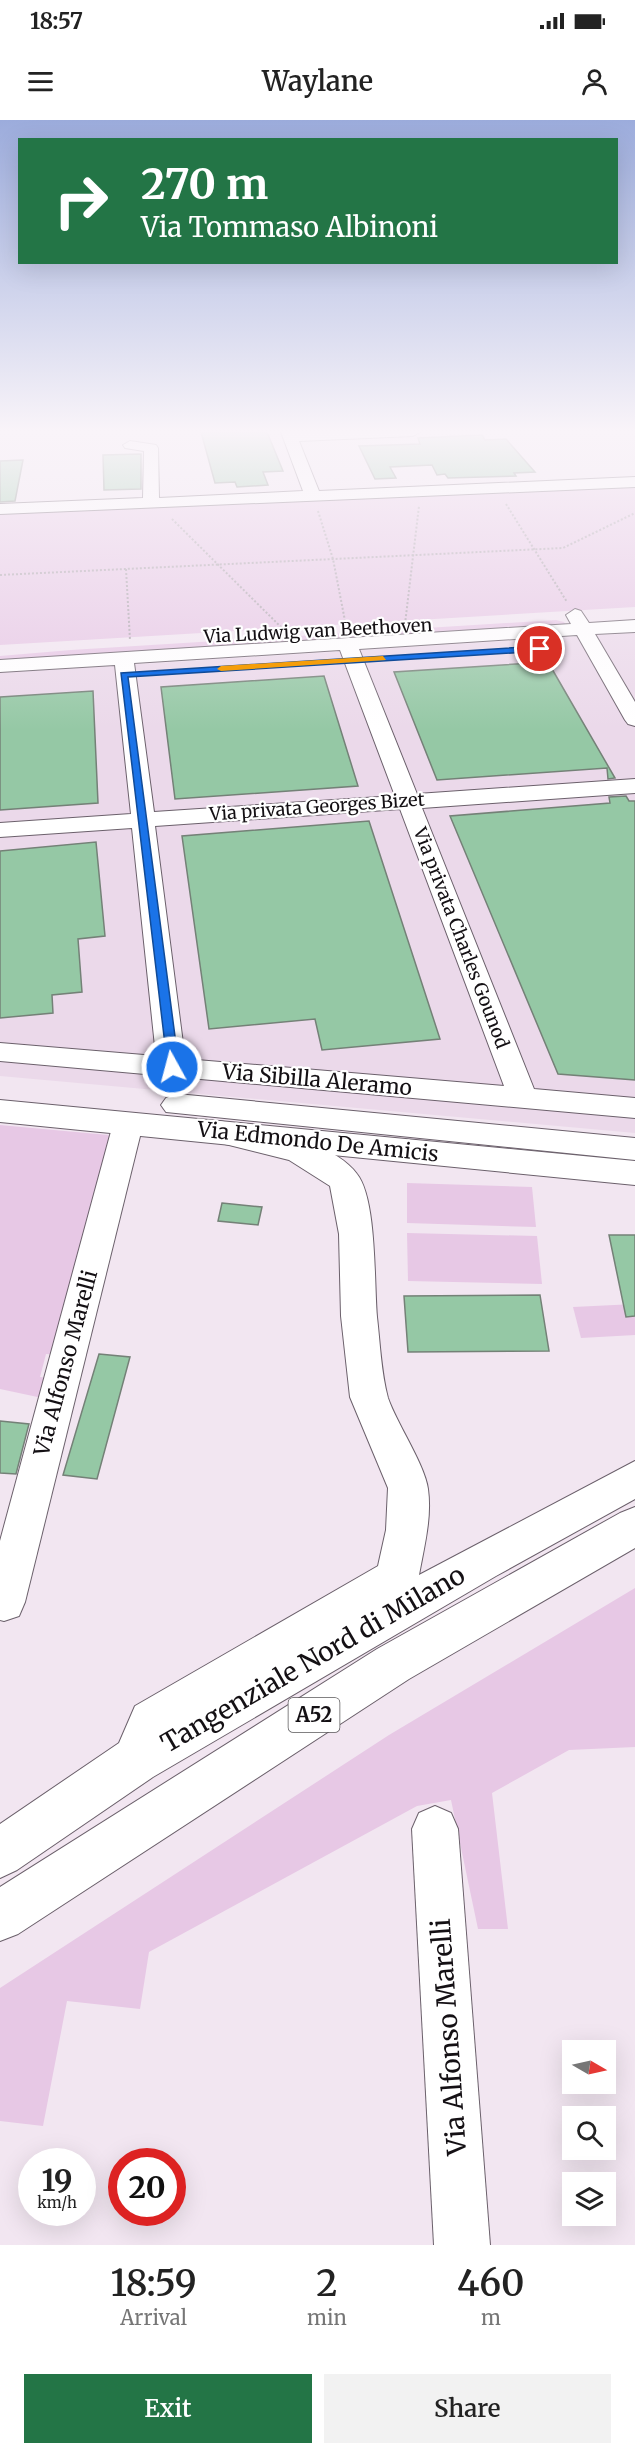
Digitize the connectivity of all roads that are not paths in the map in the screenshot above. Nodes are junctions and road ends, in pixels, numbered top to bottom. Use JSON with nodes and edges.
{"nodes":[{"id":1,"x":635,"y":611,"type":"edge"},
{"id":2,"x":579,"y":622,"type":"junction"},
{"id":3,"x":635,"y":626,"type":"edge"},
{"id":4,"x":349,"y":644,"type":"junction"},
{"id":5,"x":564,"y":647,"type":"dead end"},
{"id":6,"x":0,"y":650,"type":"edge"},
{"id":7,"x":126,"y":658,"type":"junction"},
{"id":8,"x":0,"y":666,"type":"edge"},
{"id":9,"x":0,"y":683,"type":"edge"},
{"id":10,"x":635,"y":720,"type":"edge"},
{"id":11,"x":635,"y":786,"type":"edge"},
{"id":12,"x":407,"y":800,"type":"junction"},
{"id":13,"x":142,"y":819,"type":"junction"},
{"id":14,"x":0,"y":830,"type":"edge"},
{"id":15,"x":0,"y":1052,"type":"edge"},
{"id":16,"x":172,"y":1067,"type":"junction"},
{"id":17,"x":0,"y":1088,"type":"edge"},
{"id":18,"x":523,"y":1098,"type":"junction"},
{"id":19,"x":635,"y":1108,"type":"edge"},
{"id":20,"x":0,"y":1111,"type":"edge"},
{"id":21,"x":128,"y":1124,"type":"junction"},
{"id":22,"x":220,"y":1132,"type":"junction"},
{"id":23,"x":635,"y":1149,"type":"edge"},
{"id":24,"x":635,"y":1173,"type":"edge"},
{"id":25,"x":635,"y":1479,"type":"edge"},
{"id":26,"x":635,"y":1526,"type":"edge"},
{"id":27,"x":4,"y":1602,"type":"dead end"},
{"id":28,"x":136,"y":1760,"type":"junction"},
{"id":29,"x":435,"y":1829,"type":"dead end"},
{"id":30,"x":0,"y":1853,"type":"edge"},
{"id":31,"x":0,"y":1916,"type":"edge"},
{"id":32,"x":462,"y":2245,"type":"edge"}],
"edges":[{"from":1,"to":2,"type":"street","name":"Via Ludwig van Beethoven"},
{"from":2,"to":3,"type":"street","name":"Via Ludwig van Beethoven"},
{"from":2,"to":4,"type":"street","name":"Via Ludwig van Beethoven"},
{"from":2,"to":4,"type":"street","name":"Via Ludwig van Beethoven"},
{"from":2,"to":10,"type":"street"},
{"from":4,"to":5,"type":"street"},
{"from":4,"to":7,"type":"street"},
{"from":4,"to":7,"type":"street","name":"Via Ludwig van Beethoven"},
{"from":4,"to":12,"type":"street","name":"Via privata Charles Gounod"},
{"from":6,"to":7,"type":"street","name":"Via Ludwig van Beethoven"},
{"from":7,"to":8,"type":"street","name":"Via Ludwig van Beethoven"},
{"from":7,"to":9,"type":"street"},
{"from":7,"to":13,"type":"street"},
{"from":11,"to":12,"type":"street","name":"Via privata Georges Bizet"},
{"from":12,"to":13,"type":"street","name":"Via privata Georges Bizet"},
{"from":12,"to":18,"type":"street","name":"Via privata Charles Gounod"},
{"from":13,"to":14,"type":"street","name":"Via privata Georges Bizet"},
{"from":13,"to":16,"type":"street"},
{"from":15,"to":16,"type":"street","name":"Via Sibilla Aleramo"},
{"from":16,"to":18,"type":"street","name":"Via Sibilla Aleramo"},
{"from":17,"to":23,"type":"main road","name":"Via Edmondo De Amicis"},
{"from":18,"to":19,"type":"street","name":"Via Sibilla Aleramo"},
{"from":20,"to":21,"type":"main road","name":"Via Edmondo De Amicis"},
{"from":21,"to":22,"type":"main road","name":"Via Edmondo De Amicis"},
{"from":21,"to":27,"type":"street","name":"Via Alfonso Marelli"},
{"from":22,"to":24,"type":"main road","name":"Via Edmondo De Amicis"},
{"from":22,"to":28,"type":"main road"},
{"from":25,"to":28,"type":"main road","name":"Tangenziale Nord di Milano","number":"A52"},
{"from":26,"to":31,"type":"main road","name":"Tangenziale Nord di Milano","number":"A52"},
{"from":28,"to":30,"type":"main road","name":"Tangenziale Nord di Milano","number":"A52"},
{"from":29,"to":32,"type":"street","name":"Via Alfonso Marelli"}]}
